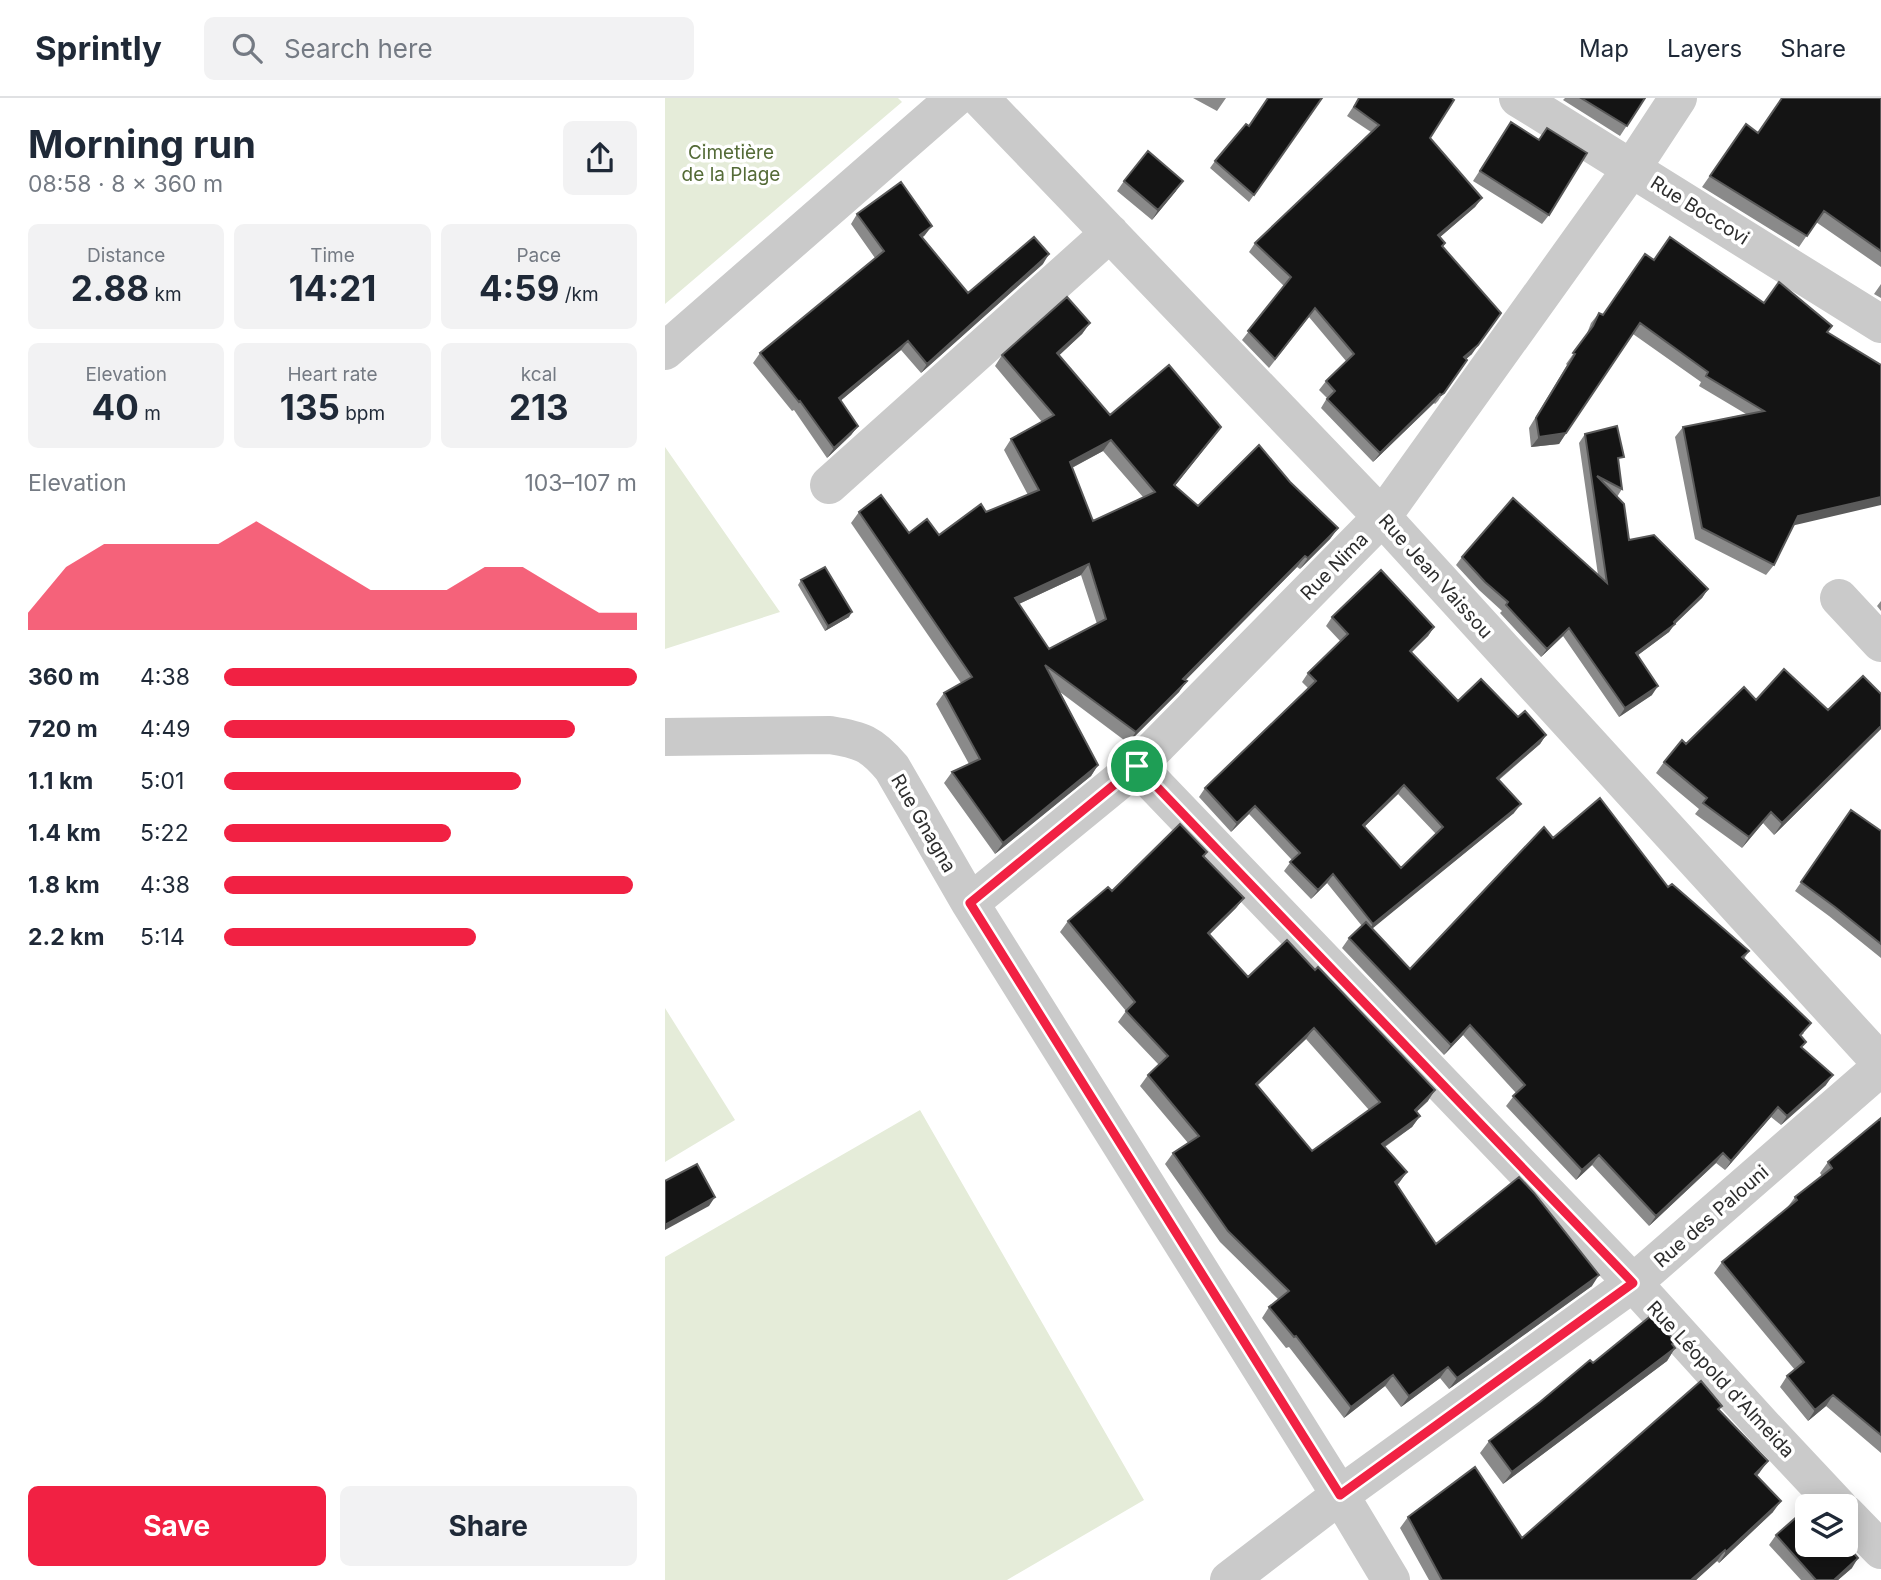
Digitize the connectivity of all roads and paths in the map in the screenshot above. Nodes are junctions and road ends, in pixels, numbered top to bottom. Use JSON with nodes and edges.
{"nodes":[{"id":1,"x":954,"y":98,"type":"edge"},
{"id":2,"x":980,"y":98,"type":"edge"},
{"id":3,"x":1518,"y":98,"type":"edge"},
{"id":4,"x":1678,"y":98,"type":"edge"},
{"id":5,"x":1632,"y":168,"type":"junction"},
{"id":6,"x":1110,"y":233,"type":"junction"},
{"id":7,"x":1881,"y":324,"type":"edge"},
{"id":8,"x":665,"y":351,"type":"edge"},
{"id":9,"x":829,"y":485,"type":"dead end"},
{"id":10,"x":1382,"y":517,"type":"junction"},
{"id":11,"x":1839,"y":598,"type":"dead end"},
{"id":12,"x":1881,"y":643,"type":"edge"},
{"id":13,"x":665,"y":737,"type":"edge"},
{"id":14,"x":1137,"y":766,"type":"junction"},
{"id":15,"x":970,"y":903,"type":"junction"},
{"id":16,"x":1881,"y":1065,"type":"edge"},
{"id":17,"x":1633,"y":1283,"type":"junction"},
{"id":18,"x":1827,"y":1494,"type":"edge"},
{"id":19,"x":1340,"y":1495,"type":"junction"},
{"id":20,"x":1858,"y":1526,"type":"edge"},
{"id":21,"x":1881,"y":1550,"type":"edge"},
{"id":22,"x":1881,"y":1568,"type":"edge"},
{"id":23,"x":1229,"y":1580,"type":"edge"},
{"id":24,"x":1391,"y":1580,"type":"edge"},
{"id":25,"x":1868,"y":1580,"type":"edge"}],
"edges":[{"from":1,"to":8,"type":"street"},
{"from":2,"to":6,"type":"street","name":"Rue Jean Vaissou"},
{"from":3,"to":5,"type":"street","name":"Rue Boccovi"},
{"from":4,"to":5,"type":"street","name":"Rue Nima"},
{"from":5,"to":7,"type":"street","name":"Rue Boccovi"},
{"from":5,"to":10,"type":"street","name":"Rue Nima"},
{"from":6,"to":9,"type":"street"},
{"from":6,"to":10,"type":"street","name":"Rue Jean Vaissou"},
{"from":10,"to":14,"type":"street","name":"Rue Nima"},
{"from":10,"to":16,"type":"street","name":"Rue Jean Vaissou"},
{"from":11,"to":12,"type":"street"},
{"from":13,"to":15,"type":"street","name":"Rue Gnagna"},
{"from":14,"to":15,"type":"street","name":"Rue Nima"},
{"from":14,"to":17,"type":"street","name":"Rue Léopold d'Almeida"},
{"from":15,"to":19,"type":"street","name":"Rue Gnagna"},
{"from":16,"to":17,"type":"street","name":"Rue des Palouni"},
{"from":17,"to":18,"type":"street","name":"Rue Léopold d'Almeida"},
{"from":17,"to":19,"type":"street","name":"Rue des Palouni"},
{"from":19,"to":23,"type":"street","name":"Rue des Palouni"},
{"from":19,"to":24,"type":"street","name":"Rue Gnagna"},
{"from":20,"to":21,"type":"street"},
{"from":22,"to":25,"type":"street"}]}
